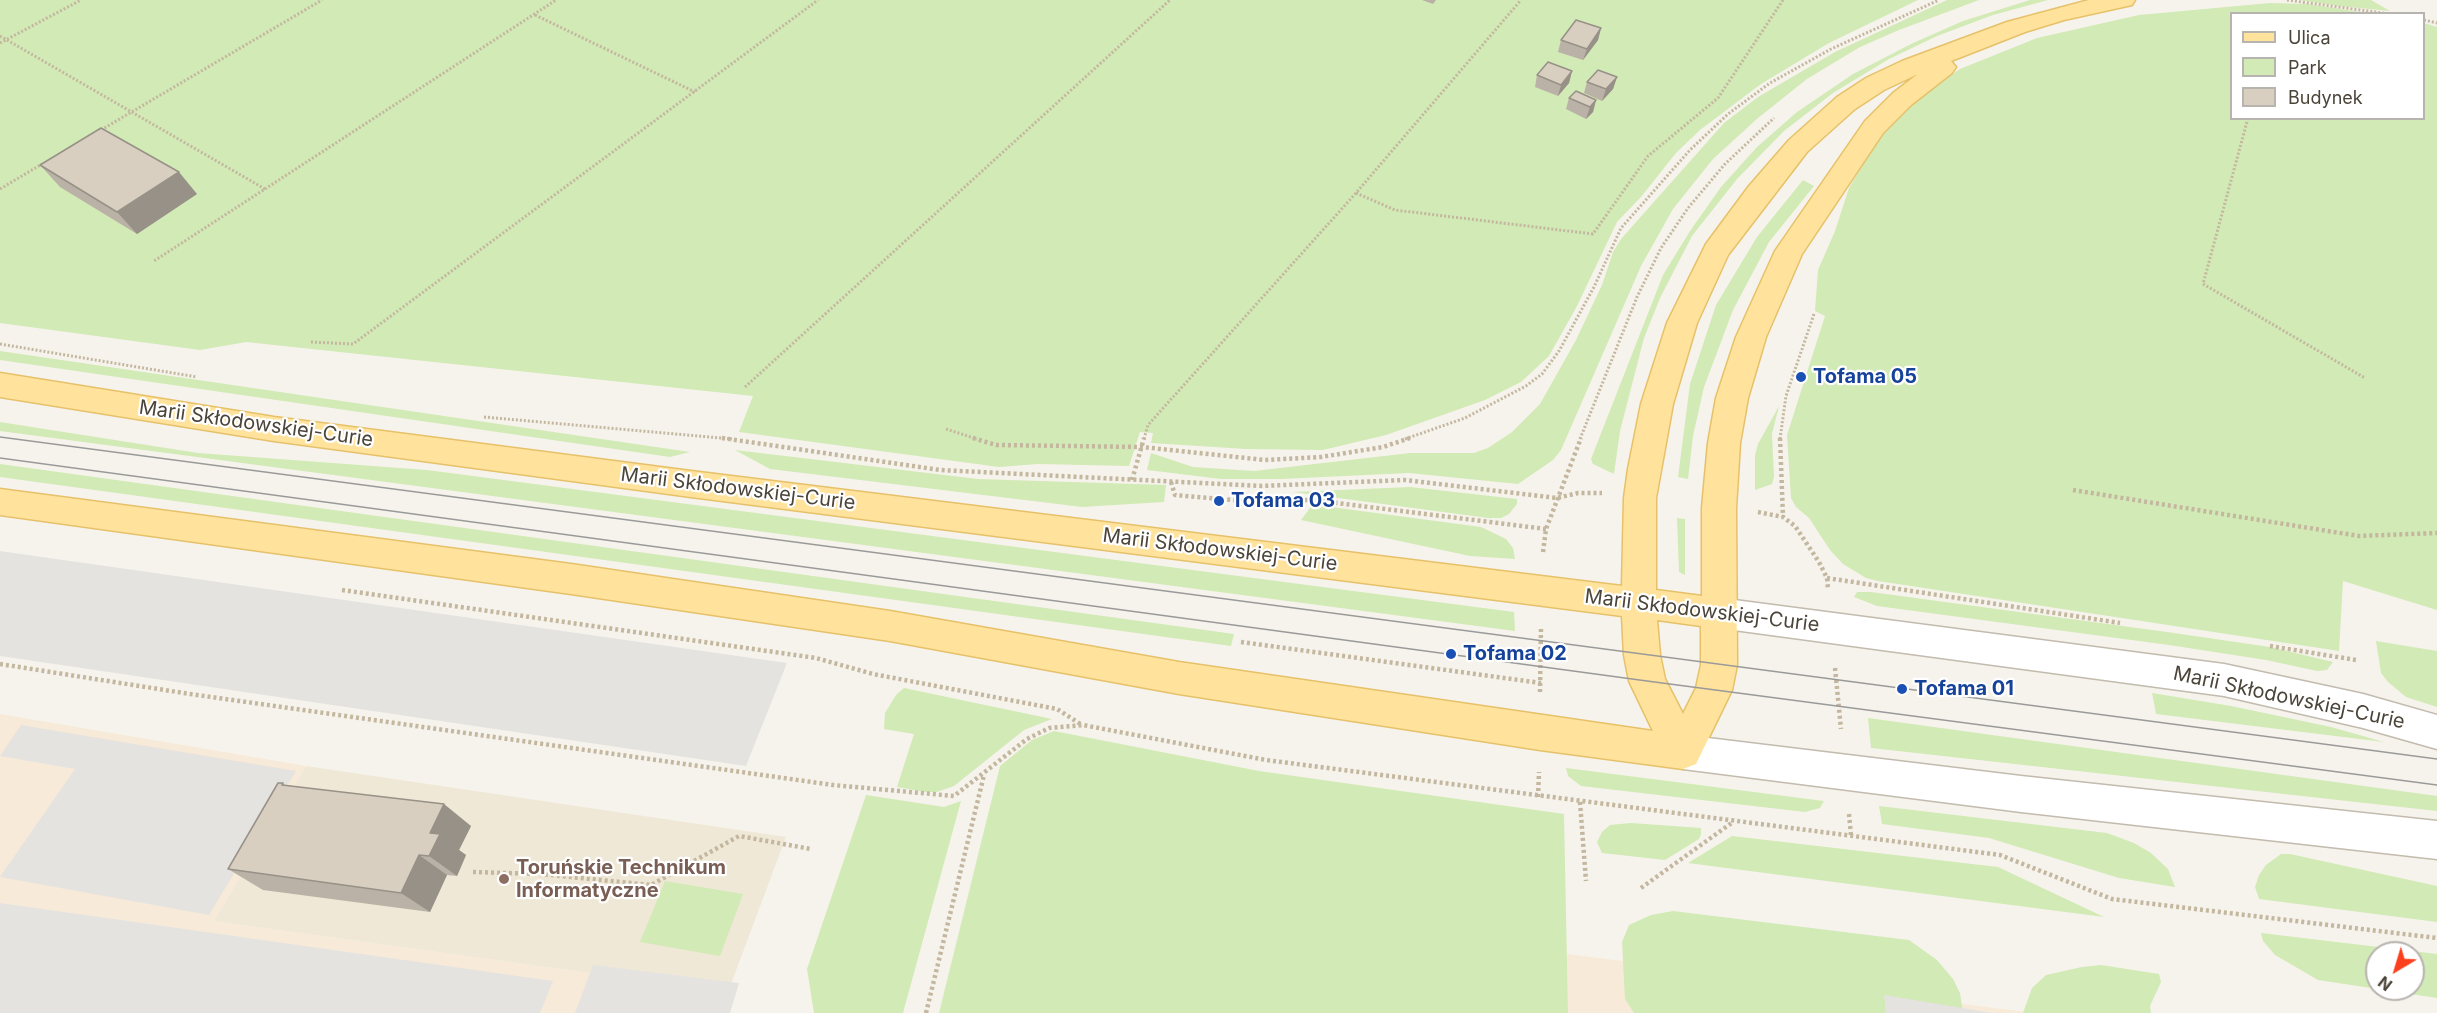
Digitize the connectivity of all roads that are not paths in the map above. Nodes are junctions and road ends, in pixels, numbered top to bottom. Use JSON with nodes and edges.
{"nodes":[{"id":1,"x":2123,"y":0,"type":"edge"},
{"id":2,"x":1984,"y":38,"type":"junction"},
{"id":3,"x":0,"y":385,"type":"edge"},
{"id":4,"x":0,"y":502,"type":"edge"},
{"id":5,"x":1638,"y":603,"type":"junction"},
{"id":6,"x":1719,"y":613,"type":"junction"},
{"id":7,"x":2437,"y":732,"type":"edge"},
{"id":8,"x":1683,"y":752,"type":"junction"},
{"id":9,"x":2437,"y":840,"type":"edge"}],
"edges":[{"from":1,"to":2,"type":"main road"},
{"from":2,"to":5,"type":"main road"},
{"from":2,"to":6,"type":"main road"},
{"from":3,"to":5,"type":"main road","name":"Marii Skłodowskiej-Curie"},
{"from":4,"to":8,"type":"main road"},
{"from":5,"to":6,"type":"main road","name":"Marii Skłodowskiej-Curie"},
{"from":5,"to":8,"type":"main road"},
{"from":6,"to":7,"type":"street","name":"Marii Skłodowskiej-Curie"},
{"from":6,"to":8,"type":"main road"},
{"from":8,"to":9,"type":"street"}]}
